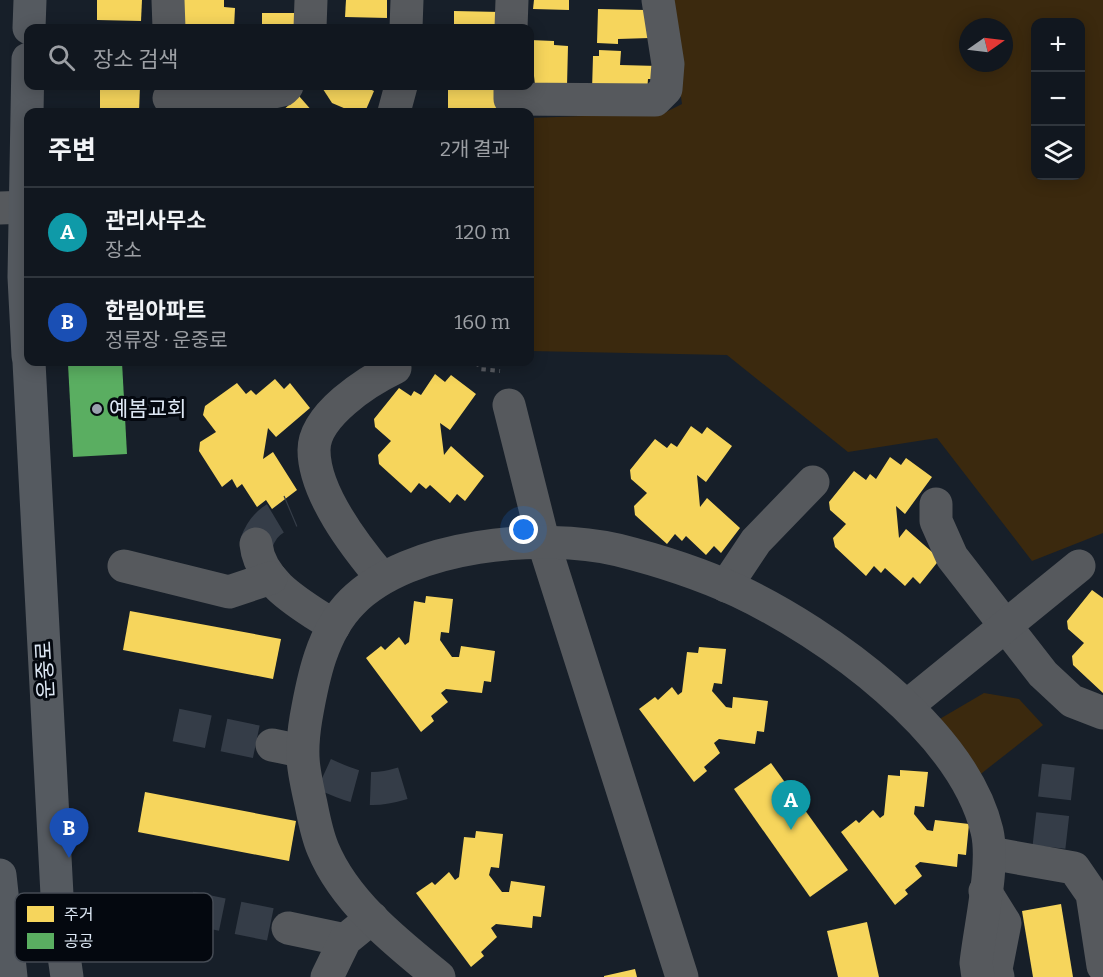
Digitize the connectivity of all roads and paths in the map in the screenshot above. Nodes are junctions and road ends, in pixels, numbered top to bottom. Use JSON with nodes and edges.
{"nodes":[{"id":1,"x":30,"y":0,"type":"edge"},
{"id":2,"x":168,"y":0,"type":"edge"},
{"id":3,"x":311,"y":0,"type":"edge"},
{"id":4,"x":407,"y":0,"type":"edge"},
{"id":5,"x":512,"y":0,"type":"edge"},
{"id":6,"x":658,"y":0,"type":"edge"},
{"id":7,"x":29,"y":24,"type":"edge"},
{"id":8,"x":169,"y":24,"type":"edge"},
{"id":9,"x":310,"y":24,"type":"edge"},
{"id":10,"x":405,"y":24,"type":"edge"},
{"id":11,"x":511,"y":24,"type":"edge"},
{"id":12,"x":26,"y":90,"type":"edge"},
{"id":13,"x":283,"y":90,"type":"edge"},
{"id":14,"x":400,"y":90,"type":"edge"},
{"id":15,"x":510,"y":92,"type":"edge"},
{"id":16,"x":169,"y":99,"type":"edge"},
{"id":17,"x":25,"y":108,"type":"edge"},
{"id":18,"x":395,"y":108,"type":"edge"},
{"id":19,"x":24,"y":118,"type":"edge"},
{"id":20,"x":18,"y":207,"type":"edge"},
{"id":21,"x":24,"y":278,"type":"edge"},
{"id":22,"x":29,"y":366,"type":"edge"},
{"id":23,"x":479,"y":366,"type":"edge"},
{"id":24,"x":395,"y":368,"type":"dead end"},
{"id":25,"x":500,"y":371,"type":"dead end"},
{"id":26,"x":509,"y":405,"type":"dead end"},
{"id":27,"x":813,"y":482,"type":"dead end"},
{"id":28,"x":936,"y":504,"type":"dead end"},
{"id":29,"x":256,"y":544,"type":"dead end"},
{"id":30,"x":544,"y":544,"type":"junction"},
{"id":31,"x":124,"y":566,"type":"dead end"},
{"id":32,"x":1079,"y":566,"type":"dead end"},
{"id":33,"x":271,"y":578,"type":"junction"},
{"id":34,"x":382,"y":578,"type":"junction"},
{"id":35,"x":726,"y":586,"type":"junction"},
{"id":36,"x":1006,"y":625,"type":"junction"},
{"id":37,"x":334,"y":626,"type":"junction"},
{"id":38,"x":907,"y":706,"type":"junction"},
{"id":39,"x":1103,"y":713,"type":"edge"},
{"id":40,"x":990,"y":854,"type":"junction"},
{"id":41,"x":0,"y":875,"type":"edge"},
{"id":42,"x":985,"y":891,"type":"junction"},
{"id":43,"x":57,"y":893,"type":"edge"},
{"id":44,"x":1099,"y":909,"type":"edge"},
{"id":45,"x":372,"y":918,"type":"junction"},
{"id":46,"x":288,"y":928,"type":"tunnel mouth"},
{"id":47,"x":345,"y":940,"type":"junction"},
{"id":48,"x":65,"y":962,"type":"edge"},
{"id":49,"x":1103,"y":966,"type":"edge"},
{"id":50,"x":11,"y":977,"type":"edge"},
{"id":51,"x":67,"y":977,"type":"edge"},
{"id":52,"x":327,"y":977,"type":"edge"},
{"id":53,"x":439,"y":977,"type":"edge"},
{"id":54,"x":682,"y":977,"type":"edge"},
{"id":55,"x":978,"y":977,"type":"edge"},
{"id":56,"x":998,"y":977,"type":"edge"}],
"edges":[{"from":1,"to":7,"type":"main road"},
{"from":2,"to":8,"type":"street"},
{"from":3,"to":9,"type":"street"},
{"from":4,"to":10,"type":"street"},
{"from":5,"to":11,"type":"street"},
{"from":6,"to":15,"type":"street"},
{"from":12,"to":17,"type":"main road"},
{"from":13,"to":16,"type":"street"},
{"from":14,"to":18,"type":"street"},
{"from":19,"to":20,"type":"main road"},
{"from":20,"to":21,"type":"main road"},
{"from":22,"to":43,"type":"main road","name":"운중로"},
{"from":23,"to":25,"type":"path"},
{"from":24,"to":34,"type":"street"},
{"from":26,"to":30,"type":"street"},
{"from":27,"to":35,"type":"street"},
{"from":28,"to":36,"type":"street"},
{"from":29,"to":33,"type":"street"},
{"from":30,"to":34,"type":"street"},
{"from":30,"to":35,"type":"street"},
{"from":30,"to":54,"type":"street"},
{"from":31,"to":33,"type":"street"},
{"from":32,"to":36,"type":"street"},
{"from":33,"to":37,"type":"street"},
{"from":34,"to":37,"type":"street"},
{"from":35,"to":38,"type":"street"},
{"from":36,"to":38,"type":"street"},
{"from":36,"to":39,"type":"street"},
{"from":37,"to":45,"type":"street"},
{"from":38,"to":40,"type":"street"},
{"from":40,"to":42,"type":"street"},
{"from":40,"to":44,"type":"street"},
{"from":41,"to":50,"type":"main road"},
{"from":42,"to":55,"type":"street"},
{"from":42,"to":56,"type":"street"},
{"from":44,"to":49,"type":"street"},
{"from":45,"to":47,"type":"street"},
{"from":45,"to":53,"type":"street"},
{"from":46,"to":47,"type":"street"},
{"from":47,"to":52,"type":"street"},
{"from":48,"to":51,"type":"main road","name":"운중로"}]}
